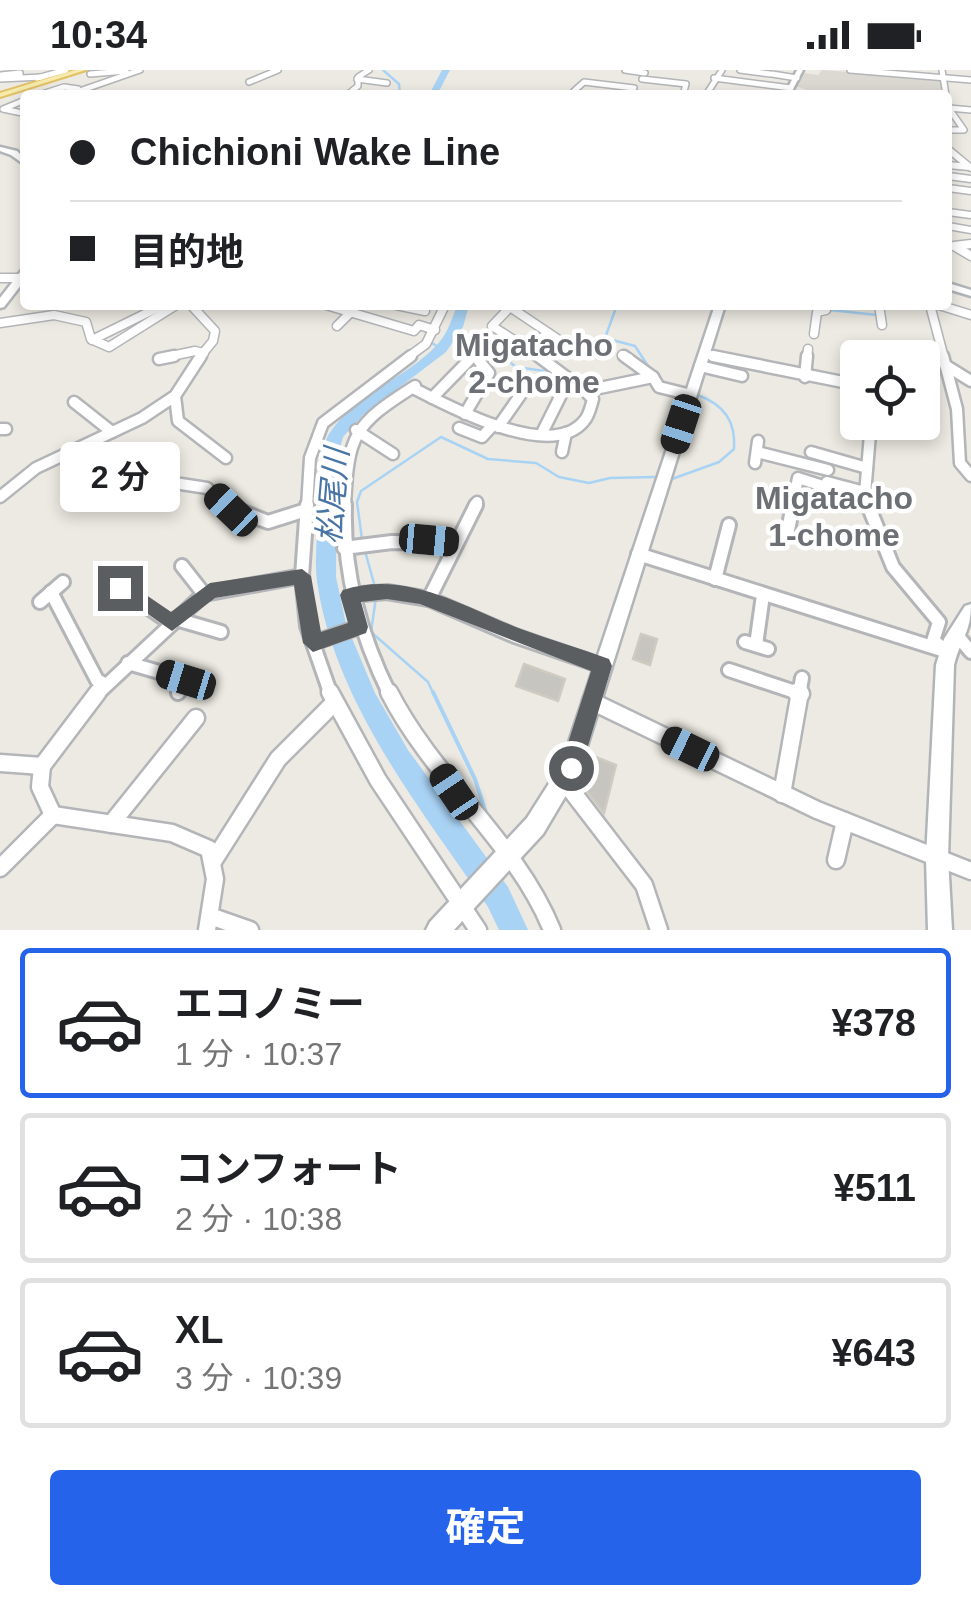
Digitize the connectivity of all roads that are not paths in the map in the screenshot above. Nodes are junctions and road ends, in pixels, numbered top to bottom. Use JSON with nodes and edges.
{"nodes":[{"id":1,"x":125,"y":70,"type":"edge"},
{"id":2,"x":278,"y":70,"type":"edge"},
{"id":3,"x":369,"y":70,"type":"edge"},
{"id":4,"x":627,"y":70,"type":"edge"},
{"id":5,"x":722,"y":70,"type":"edge"},
{"id":6,"x":740,"y":70,"type":"edge"},
{"id":7,"x":850,"y":70,"type":"edge"},
{"id":8,"x":138,"y":71,"type":"edge"},
{"id":9,"x":755,"y":71,"type":"edge"},
{"id":10,"x":80,"y":72,"type":"edge"},
{"id":11,"x":772,"y":73,"type":"edge"},
{"id":12,"x":645,"y":74,"type":"edge"},
{"id":13,"x":798,"y":74,"type":"edge"},
{"id":14,"x":927,"y":74,"type":"edge"},
{"id":15,"x":942,"y":74,"type":"edge"},
{"id":16,"x":601,"y":76,"type":"dead end"},
{"id":17,"x":20,"y":77,"type":"dead end"},
{"id":18,"x":106,"y":77,"type":"dead end"},
{"id":19,"x":714,"y":78,"type":"junction"},
{"id":20,"x":357,"y":79,"type":"junction"},
{"id":21,"x":41,"y":80,"type":"junction"},
{"id":22,"x":971,"y":80,"type":"edge"},
{"id":23,"x":249,"y":82,"type":"dead end"},
{"id":24,"x":383,"y":82,"type":"dead end"},
{"id":25,"x":593,"y":83,"type":"junction"},
{"id":26,"x":763,"y":83,"type":"junction"},
{"id":27,"x":580,"y":87,"type":"dead end"},
{"id":28,"x":634,"y":88,"type":"joint"},
{"id":29,"x":787,"y":89,"type":"edge"},
{"id":30,"x":53,"y":90,"type":"edge"},
{"id":31,"x":81,"y":90,"type":"joint"},
{"id":32,"x":353,"y":90,"type":"edge"},
{"id":33,"x":685,"y":90,"type":"edge"},
{"id":34,"x":708,"y":90,"type":"edge"},
{"id":35,"x":0,"y":94,"type":"edge"},
{"id":36,"x":20,"y":102,"type":"edge"},
{"id":37,"x":20,"y":112,"type":"edge"},
{"id":38,"x":971,"y":244,"type":"edge"},
{"id":39,"x":971,"y":256,"type":"edge"},
{"id":40,"x":20,"y":283,"type":"edge"},
{"id":41,"x":0,"y":305,"type":"edge"},
{"id":42,"x":153,"y":310,"type":"edge"},
{"id":43,"x":169,"y":310,"type":"edge"},
{"id":44,"x":195,"y":310,"type":"edge"},
{"id":45,"x":348,"y":310,"type":"edge"},
{"id":46,"x":423,"y":310,"type":"edge"},
{"id":47,"x":444,"y":310,"type":"edge"},
{"id":48,"x":507,"y":310,"type":"edge"},
{"id":49,"x":516,"y":310,"type":"edge"},
{"id":50,"x":718,"y":310,"type":"edge"},
{"id":51,"x":826,"y":310,"type":"edge"},
{"id":52,"x":878,"y":310,"type":"edge"},
{"id":53,"x":931,"y":310,"type":"edge"},
{"id":54,"x":352,"y":311,"type":"junction"},
{"id":55,"x":0,"y":323,"type":"edge"},
{"id":56,"x":419,"y":325,"type":"junction"},
{"id":57,"x":338,"y":326,"type":"dead end"},
{"id":58,"x":882,"y":326,"type":"dead end"},
{"id":59,"x":435,"y":330,"type":"junction"},
{"id":60,"x":814,"y":334,"type":"dead end"},
{"id":61,"x":548,"y":335,"type":"junction"},
{"id":62,"x":92,"y":340,"type":"junction"},
{"id":63,"x":518,"y":347,"type":"junction"},
{"id":64,"x":577,"y":352,"type":"dead end"},
{"id":65,"x":204,"y":353,"type":"junction"},
{"id":66,"x":805,"y":353,"type":"dead end"},
{"id":67,"x":622,"y":355,"type":"dead end"},
{"id":68,"x":160,"y":359,"type":"dead end"},
{"id":69,"x":702,"y":360,"type":"junction"},
{"id":70,"x":945,"y":365,"type":"junction"},
{"id":71,"x":488,"y":375,"type":"junction"},
{"id":72,"x":742,"y":376,"type":"dead end"},
{"id":73,"x":805,"y":376,"type":"junction"},
{"id":74,"x":502,"y":378,"type":"dead end"},
{"id":75,"x":653,"y":378,"type":"junction"},
{"id":76,"x":971,"y":380,"type":"edge"},
{"id":77,"x":570,"y":383,"type":"junction"},
{"id":78,"x":840,"y":383,"type":"edge"},
{"id":79,"x":586,"y":391,"type":"junction"},
{"id":80,"x":691,"y":395,"type":"junction"},
{"id":81,"x":175,"y":396,"type":"junction"},
{"id":82,"x":432,"y":398,"type":"junction"},
{"id":83,"x":77,"y":408,"type":"dead end"},
{"id":84,"x":957,"y":410,"type":"junction"},
{"id":85,"x":464,"y":414,"type":"junction"},
{"id":86,"x":971,"y":418,"type":"edge"},
{"id":87,"x":496,"y":426,"type":"junction"},
{"id":88,"x":459,"y":428,"type":"dead end"},
{"id":89,"x":356,"y":430,"type":"junction"},
{"id":90,"x":112,"y":432,"type":"junction"},
{"id":91,"x":542,"y":433,"type":"junction"},
{"id":92,"x":566,"y":433,"type":"junction"},
{"id":93,"x":869,"y":440,"type":"edge"},
{"id":94,"x":562,"y":452,"type":"dead end"},
{"id":95,"x":757,"y":452,"type":"dead end"},
{"id":96,"x":812,"y":452,"type":"dead end"},
{"id":97,"x":393,"y":454,"type":"dead end"},
{"id":98,"x":829,"y":456,"type":"junction"},
{"id":99,"x":226,"y":458,"type":"dead end"},
{"id":100,"x":867,"y":468,"type":"junction"},
{"id":101,"x":828,"y":476,"type":"junction"},
{"id":102,"x":971,"y":476,"type":"edge"},
{"id":103,"x":156,"y":480,"type":"dead end"},
{"id":104,"x":866,"y":492,"type":"junction"},
{"id":105,"x":0,"y":497,"type":"edge"},
{"id":106,"x":477,"y":502,"type":"dead end"},
{"id":107,"x":306,"y":510,"type":"junction"},
{"id":108,"x":729,"y":525,"type":"dead end"},
{"id":109,"x":786,"y":527,"type":"dead end"},
{"id":110,"x":456,"y":543,"type":"junction"},
{"id":111,"x":344,"y":548,"type":"junction"},
{"id":112,"x":638,"y":554,"type":"junction"},
{"id":113,"x":182,"y":566,"type":"dead end"},
{"id":114,"x":302,"y":576,"type":"junction"},
{"id":115,"x":715,"y":579,"type":"junction"},
{"id":116,"x":51,"y":592,"type":"dead end"},
{"id":117,"x":123,"y":594,"type":"dead end"},
{"id":118,"x":204,"y":594,"type":"junction"},
{"id":119,"x":350,"y":595,"type":"junction"},
{"id":120,"x":763,"y":595,"type":"junction"},
{"id":121,"x":429,"y":599,"type":"junction"},
{"id":122,"x":971,"y":610,"type":"edge"},
{"id":123,"x":174,"y":621,"type":"junction"},
{"id":124,"x":357,"y":628,"type":"junction"},
{"id":125,"x":221,"y":632,"type":"dead end"},
{"id":126,"x":315,"y":642,"type":"junction"},
{"id":127,"x":952,"y":643,"type":"junction"},
{"id":128,"x":756,"y":645,"type":"dead end"},
{"id":129,"x":971,"y":652,"type":"edge"},
{"id":130,"x":128,"y":663,"type":"junction"},
{"id":131,"x":602,"y":666,"type":"junction"},
{"id":132,"x":730,"y":670,"type":"dead end"},
{"id":133,"x":104,"y":684,"type":"junction"},
{"id":134,"x":204,"y":686,"type":"dead end"},
{"id":135,"x":592,"y":700,"type":"junction"},
{"id":136,"x":334,"y":703,"type":"junction"},
{"id":137,"x":196,"y":718,"type":"dead end"},
{"id":138,"x":0,"y":763,"type":"edge"},
{"id":139,"x":42,"y":766,"type":"junction"},
{"id":140,"x":564,"y":781,"type":"junction"},
{"id":141,"x":782,"y":794,"type":"junction"},
{"id":142,"x":53,"y":815,"type":"junction"},
{"id":143,"x":846,"y":821,"type":"junction"},
{"id":144,"x":111,"y":824,"type":"junction"},
{"id":145,"x":506,"y":858,"type":"junction"},
{"id":146,"x":937,"y":858,"type":"junction"},
{"id":147,"x":214,"y":860,"type":"junction"},
{"id":148,"x":836,"y":860,"type":"dead end"},
{"id":149,"x":0,"y":868,"type":"edge"},
{"id":150,"x":971,"y":871,"type":"edge"},
{"id":151,"x":465,"y":902,"type":"junction"},
{"id":152,"x":208,"y":923,"type":"edge"},
{"id":153,"x":250,"y":930,"type":"edge"},
{"id":154,"x":438,"y":930,"type":"edge"},
{"id":155,"x":478,"y":930,"type":"edge"},
{"id":156,"x":552,"y":930,"type":"edge"},
{"id":157,"x":659,"y":930,"type":"edge"},
{"id":158,"x":940,"y":930,"type":"edge"}],
"edges":[{"from":1,"to":8,"type":"street"},
{"from":1,"to":10,"type":"street"},
{"from":2,"to":23,"type":"street"},
{"from":3,"to":20,"type":"street"},
{"from":4,"to":12,"type":"street"},
{"from":5,"to":19,"type":"street"},
{"from":6,"to":9,"type":"street"},
{"from":7,"to":14,"type":"street"},
{"from":8,"to":31,"type":"street"},
{"from":9,"to":11,"type":"street"},
{"from":9,"to":26,"type":"street"},
{"from":10,"to":18,"type":"street"},
{"from":10,"to":21,"type":"main road"},
{"from":10,"to":21,"type":"street"},
{"from":11,"to":13,"type":"street"},
{"from":11,"to":26,"type":"street"},
{"from":12,"to":28,"type":"street"},
{"from":12,"to":33,"type":"street"},
{"from":13,"to":29,"type":"main road"},
{"from":14,"to":15,"type":"street"},
{"from":15,"to":22,"type":"street"},
{"from":16,"to":25,"type":"street"},
{"from":17,"to":21,"type":"street"},
{"from":19,"to":26,"type":"street"},
{"from":19,"to":34,"type":"street"},
{"from":20,"to":24,"type":"street"},
{"from":20,"to":32,"type":"street"},
{"from":21,"to":35,"type":"main road"},
{"from":25,"to":27,"type":"street"},
{"from":25,"to":28,"type":"street"},
{"from":26,"to":29,"type":"street"},
{"from":30,"to":31,"type":"street"},
{"from":36,"to":37,"type":"street"},
{"from":38,"to":39,"type":"street"},
{"from":40,"to":41,"type":"main road"},
{"from":42,"to":62,"type":"street"},
{"from":43,"to":62,"type":"street"},
{"from":44,"to":65,"type":"street"},
{"from":45,"to":54,"type":"street"},
{"from":46,"to":56,"type":"street"},
{"from":47,"to":59,"type":"street"},
{"from":48,"to":63,"type":"street"},
{"from":49,"to":61,"type":"street"},
{"from":50,"to":69,"type":"main road"},
{"from":51,"to":60,"type":"street"},
{"from":52,"to":58,"type":"street"},
{"from":53,"to":70,"type":"street"},
{"from":54,"to":56,"type":"street"},
{"from":54,"to":57,"type":"street"},
{"from":55,"to":62,"type":"street"},
{"from":56,"to":59,"type":"street"},
{"from":59,"to":107,"type":"street"},
{"from":61,"to":63,"type":"street"},
{"from":61,"to":64,"type":"street"},
{"from":63,"to":77,"type":"street"},
{"from":65,"to":68,"type":"street"},
{"from":65,"to":81,"type":"street"},
{"from":66,"to":73,"type":"street"},
{"from":67,"to":75,"type":"street"},
{"from":69,"to":72,"type":"street"},
{"from":69,"to":73,"type":"street"},
{"from":69,"to":80,"type":"main road"},
{"from":70,"to":76,"type":"street"},
{"from":70,"to":84,"type":"street"},
{"from":71,"to":74,"type":"street"},
{"from":71,"to":82,"type":"street"},
{"from":71,"to":85,"type":"street"},
{"from":73,"to":78,"type":"street"},
{"from":75,"to":79,"type":"street"},
{"from":75,"to":80,"type":"street"},
{"from":77,"to":79,"type":"street"},
{"from":77,"to":87,"type":"street"},
{"from":77,"to":91,"type":"street"},
{"from":79,"to":92,"type":"street"},
{"from":80,"to":112,"type":"main road"},
{"from":81,"to":90,"type":"street"},
{"from":81,"to":99,"type":"street"},
{"from":82,"to":85,"type":"street"},
{"from":82,"to":89,"type":"street"},
{"from":83,"to":90,"type":"street"},
{"from":84,"to":86,"type":"street"},
{"from":84,"to":102,"type":"street"},
{"from":85,"to":87,"type":"street"},
{"from":87,"to":88,"type":"street"},
{"from":87,"to":91,"type":"street"},
{"from":89,"to":97,"type":"street"},
{"from":89,"to":111,"type":"street"},
{"from":90,"to":105,"type":"street"},
{"from":91,"to":92,"type":"street"},
{"from":92,"to":94,"type":"street"},
{"from":93,"to":100,"type":"street"},
{"from":95,"to":101,"type":"street"},
{"from":96,"to":98,"type":"street"},
{"from":98,"to":100,"type":"street"},
{"from":98,"to":101,"type":"street"},
{"from":100,"to":104,"type":"street"},
{"from":101,"to":104,"type":"street"},
{"from":101,"to":109,"type":"street"},
{"from":103,"to":107,"type":"street"},
{"from":104,"to":127,"type":"street"},
{"from":106,"to":110,"type":"street"},
{"from":107,"to":114,"type":"street"},
{"from":108,"to":115,"type":"street"},
{"from":110,"to":111,"type":"street"},
{"from":110,"to":121,"type":"street"},
{"from":111,"to":119,"type":"street"},
{"from":112,"to":115,"type":"street"},
{"from":112,"to":131,"type":"main road"},
{"from":113,"to":118,"type":"street"},
{"from":114,"to":118,"type":"street"},
{"from":114,"to":126,"type":"street"},
{"from":115,"to":120,"type":"street"},
{"from":116,"to":133,"type":"street"},
{"from":117,"to":123,"type":"street"},
{"from":118,"to":123,"type":"street"},
{"from":119,"to":121,"type":"street"},
{"from":119,"to":124,"type":"street"},
{"from":120,"to":127,"type":"street"},
{"from":120,"to":128,"type":"street"},
{"from":121,"to":131,"type":"street"},
{"from":122,"to":127,"type":"main road"},
{"from":123,"to":125,"type":"street"},
{"from":123,"to":130,"type":"street"},
{"from":124,"to":126,"type":"street"},
{"from":124,"to":145,"type":"street"},
{"from":126,"to":136,"type":"street"},
{"from":127,"to":129,"type":"street"},
{"from":127,"to":146,"type":"main road"},
{"from":130,"to":133,"type":"street"},
{"from":130,"to":134,"type":"street"},
{"from":131,"to":135,"type":"main road"},
{"from":132,"to":141,"type":"street"},
{"from":133,"to":139,"type":"street"},
{"from":135,"to":140,"type":"main road"},
{"from":135,"to":141,"type":"street"},
{"from":136,"to":147,"type":"street"},
{"from":136,"to":151,"type":"street"},
{"from":137,"to":144,"type":"street"},
{"from":138,"to":139,"type":"street"},
{"from":139,"to":142,"type":"street"},
{"from":140,"to":145,"type":"main road"},
{"from":140,"to":157,"type":"street"},
{"from":141,"to":143,"type":"street"},
{"from":142,"to":144,"type":"street"},
{"from":142,"to":149,"type":"street"},
{"from":143,"to":146,"type":"street"},
{"from":143,"to":148,"type":"street"},
{"from":144,"to":147,"type":"street"},
{"from":145,"to":151,"type":"main road"},
{"from":145,"to":156,"type":"street"},
{"from":146,"to":150,"type":"street"},
{"from":146,"to":158,"type":"main road"},
{"from":147,"to":152,"type":"street"},
{"from":151,"to":154,"type":"main road"},
{"from":151,"to":155,"type":"street"},
{"from":152,"to":153,"type":"street"}]}
